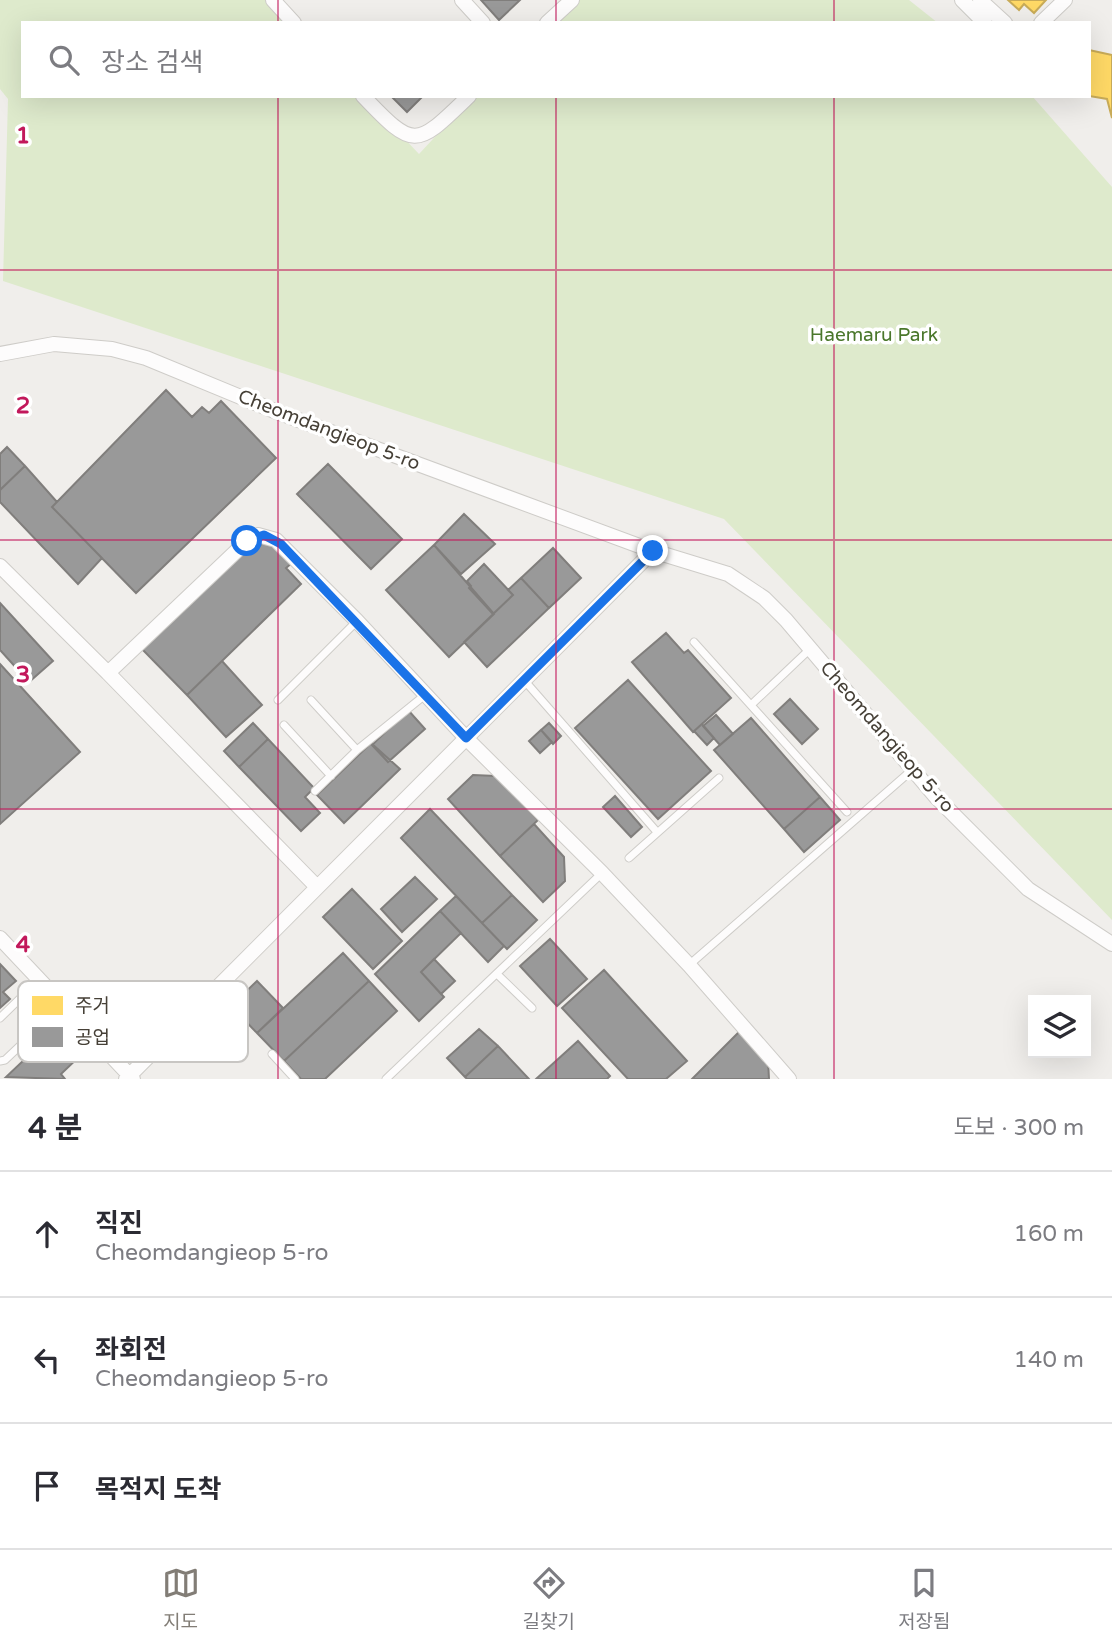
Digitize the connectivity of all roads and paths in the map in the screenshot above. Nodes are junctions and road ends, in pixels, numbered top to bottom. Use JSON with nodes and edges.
{"nodes":[{"id":1,"x":273,"y":0,"type":"edge"},
{"id":2,"x":462,"y":0,"type":"edge"},
{"id":3,"x":572,"y":0,"type":"edge"},
{"id":4,"x":962,"y":0,"type":"edge"},
{"id":5,"x":980,"y":0,"type":"edge"},
{"id":6,"x":1065,"y":0,"type":"edge"},
{"id":7,"x":292,"y":21,"type":"edge"},
{"id":8,"x":481,"y":21,"type":"edge"},
{"id":9,"x":549,"y":21,"type":"edge"},
{"id":10,"x":983,"y":21,"type":"edge"},
{"id":11,"x":1003,"y":21,"type":"edge"},
{"id":12,"x":1043,"y":21,"type":"edge"},
{"id":13,"x":365,"y":98,"type":"edge"},
{"id":14,"x":467,"y":98,"type":"edge"},
{"id":15,"x":0,"y":355,"type":"edge"},
{"id":16,"x":653,"y":551,"type":"junction"},
{"id":17,"x":1,"y":569,"type":"edge"},
{"id":18,"x":357,"y":621,"type":"junction"},
{"id":19,"x":694,"y":642,"type":"dead end"},
{"id":20,"x":810,"y":649,"type":"junction"},
{"id":21,"x":108,"y":673,"type":"junction"},
{"id":22,"x":524,"y":680,"type":"junction"},
{"id":23,"x":425,"y":695,"type":"junction"},
{"id":24,"x":311,"y":699,"type":"dead end"},
{"id":25,"x":278,"y":700,"type":"dead end"},
{"id":26,"x":751,"y":705,"type":"junction"},
{"id":27,"x":284,"y":725,"type":"dead end"},
{"id":28,"x":466,"y":738,"type":"junction"},
{"id":29,"x":357,"y":750,"type":"junction"},
{"id":30,"x":912,"y":770,"type":"junction"},
{"id":31,"x":331,"y":775,"type":"junction"},
{"id":32,"x":719,"y":778,"type":"dead end"},
{"id":33,"x":316,"y":791,"type":"dead end"},
{"id":34,"x":847,"y":812,"type":"dead end"},
{"id":35,"x":657,"y":831,"type":"junction"},
{"id":36,"x":629,"y":858,"type":"dead end"},
{"id":37,"x":602,"y":873,"type":"junction"},
{"id":38,"x":317,"y":887,"type":"junction"},
{"id":39,"x":0,"y":938,"type":"edge"},
{"id":40,"x":1112,"y":944,"type":"edge"},
{"id":41,"x":689,"y":965,"type":"junction"},
{"id":42,"x":498,"y":975,"type":"junction"},
{"id":43,"x":39,"y":980,"type":"edge"},
{"id":44,"x":225,"y":981,"type":"edge"},
{"id":45,"x":18,"y":1000,"type":"edge"},
{"id":46,"x":531,"y":1007,"type":"dead end"},
{"id":47,"x":0,"y":1018,"type":"edge"},
{"id":48,"x":18,"y":1047,"type":"edge"},
{"id":49,"x":271,"y":1054,"type":"dead end"},
{"id":50,"x":0,"y":1060,"type":"edge"},
{"id":51,"x":116,"y":1062,"type":"edge"},
{"id":52,"x":146,"y":1062,"type":"edge"},
{"id":53,"x":130,"y":1078,"type":"edge"},
{"id":54,"x":295,"y":1079,"type":"edge"},
{"id":55,"x":386,"y":1079,"type":"edge"},
{"id":56,"x":789,"y":1079,"type":"edge"}],
"edges":[{"from":1,"to":7,"type":"street"},
{"from":2,"to":8,"type":"street"},
{"from":3,"to":9,"type":"street"},
{"from":4,"to":10,"type":"street"},
{"from":5,"to":11,"type":"street"},
{"from":6,"to":12,"type":"street"},
{"from":13,"to":14,"type":"street"},
{"from":15,"to":16,"type":"street","name":"Cheomdangieop 5-ro"},
{"from":16,"to":20,"type":"street","name":"Cheomdangieop 5-ro"},
{"from":16,"to":22,"type":"street"},
{"from":17,"to":21,"type":"street"},
{"from":18,"to":21,"type":"street"},
{"from":18,"to":23,"type":"street"},
{"from":18,"to":25,"type":"lane"},
{"from":19,"to":26,"type":"lane"},
{"from":20,"to":26,"type":"lane"},
{"from":20,"to":30,"type":"street","name":"Cheomdangieop 5-ro"},
{"from":21,"to":38,"type":"street"},
{"from":22,"to":28,"type":"street"},
{"from":22,"to":35,"type":"lane"},
{"from":23,"to":28,"type":"street"},
{"from":23,"to":29,"type":"lane"},
{"from":24,"to":29,"type":"lane"},
{"from":26,"to":34,"type":"lane"},
{"from":27,"to":31,"type":"lane"},
{"from":28,"to":37,"type":"street"},
{"from":28,"to":38,"type":"street"},
{"from":29,"to":31,"type":"lane"},
{"from":30,"to":40,"type":"street","name":"Cheomdangieop 5-ro"},
{"from":30,"to":41,"type":"lane"},
{"from":31,"to":33,"type":"lane"},
{"from":32,"to":35,"type":"lane"},
{"from":35,"to":36,"type":"lane"},
{"from":37,"to":41,"type":"street"},
{"from":37,"to":42,"type":"lane"},
{"from":38,"to":44,"type":"street"},
{"from":39,"to":43,"type":"street"},
{"from":41,"to":56,"type":"street"},
{"from":42,"to":46,"type":"lane"},
{"from":42,"to":55,"type":"lane"},
{"from":45,"to":47,"type":"lane"},
{"from":48,"to":50,"type":"lane"},
{"from":49,"to":54,"type":"lane"},
{"from":51,"to":53,"type":"street"},
{"from":52,"to":53,"type":"street"}]}
